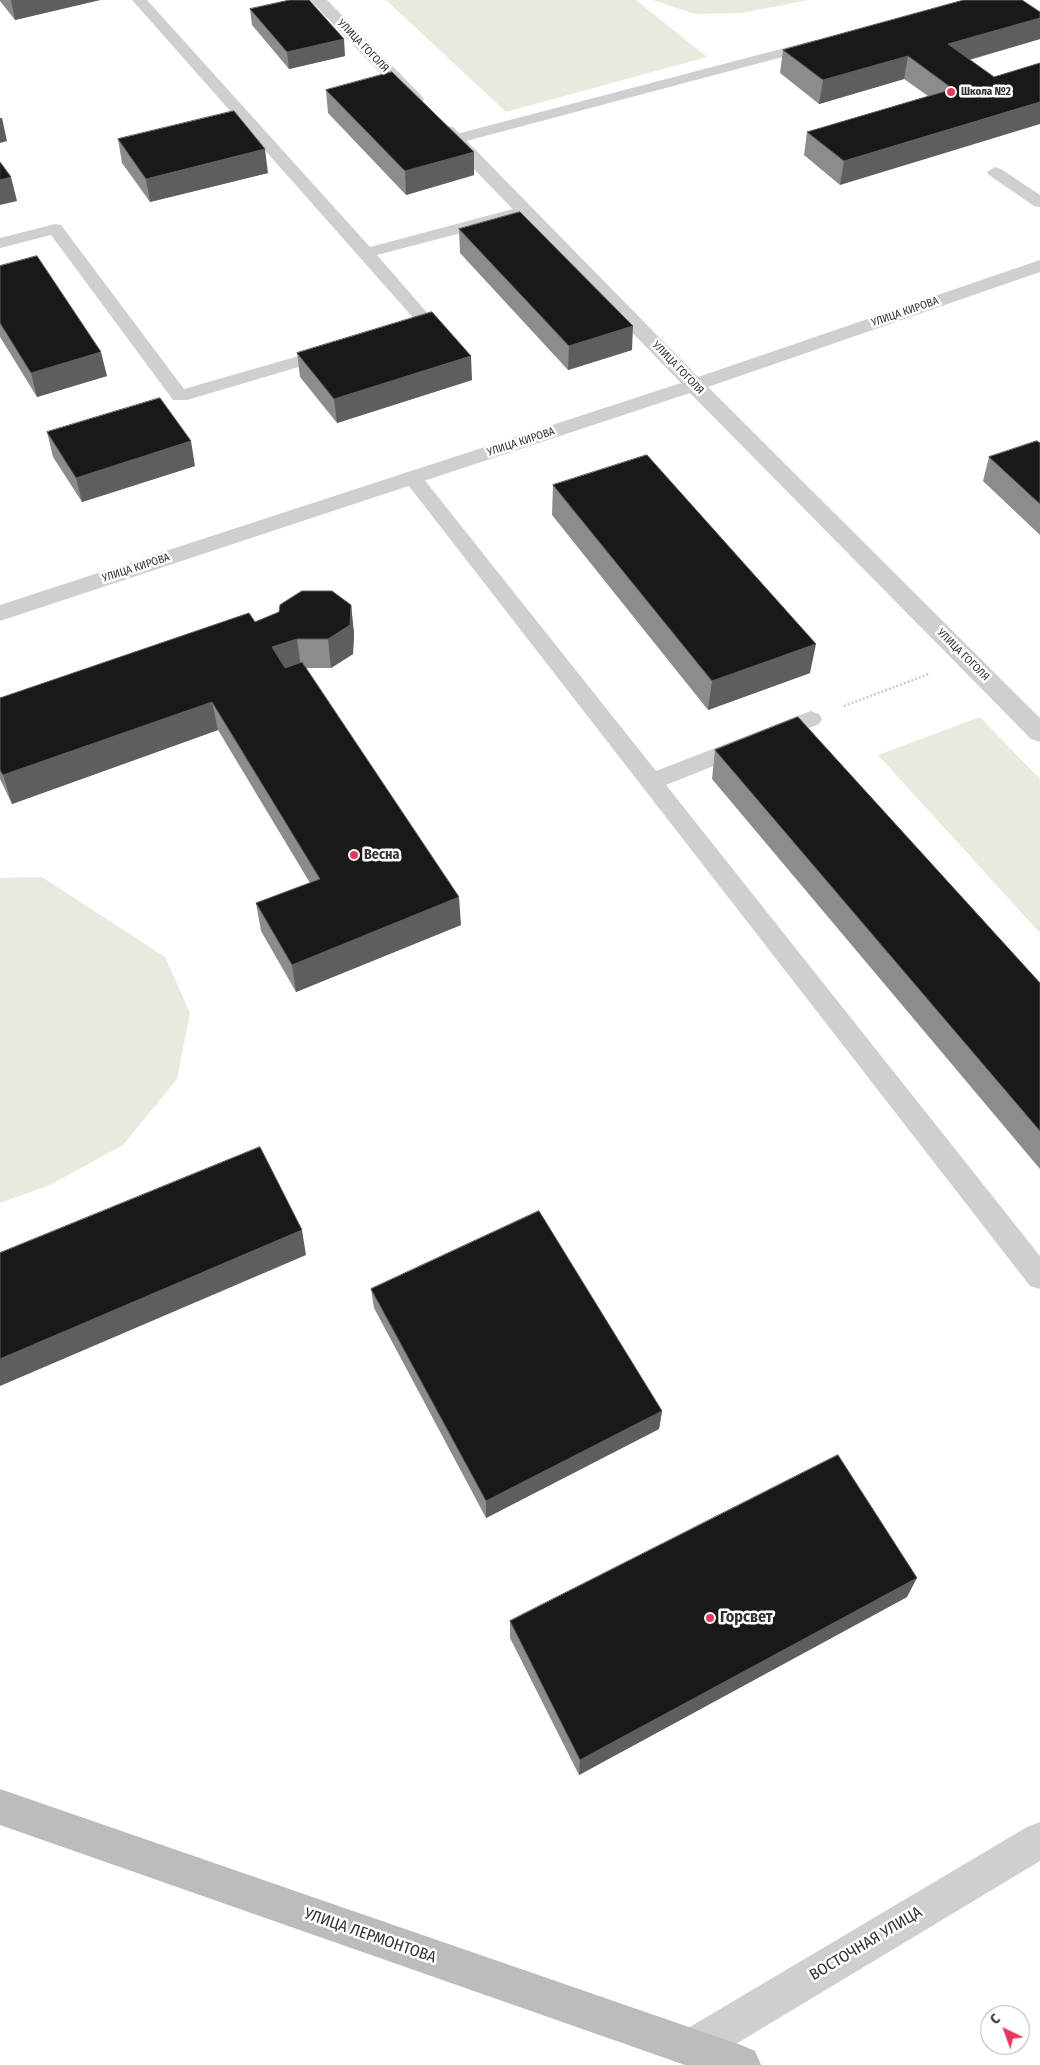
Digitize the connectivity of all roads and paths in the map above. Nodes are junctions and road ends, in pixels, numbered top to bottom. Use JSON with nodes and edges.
{"nodes":[{"id":1,"x":138,"y":0,"type":"edge"},
{"id":2,"x":318,"y":0,"type":"edge"},
{"id":3,"x":827,"y":40,"type":"edge"},
{"id":4,"x":455,"y":139,"type":"junction"},
{"id":5,"x":995,"y":172,"type":"dead end"},
{"id":6,"x":1040,"y":202,"type":"edge"},
{"id":7,"x":524,"y":211,"type":"junction"},
{"id":8,"x":0,"y":243,"type":"edge"},
{"id":9,"x":366,"y":253,"type":"junction"},
{"id":10,"x":1040,"y":266,"type":"edge"},
{"id":11,"x":389,"y":335,"type":"edge"},
{"id":12,"x":351,"y":346,"type":"edge"},
{"id":13,"x":694,"y":385,"type":"junction"},
{"id":14,"x":412,"y":478,"type":"junction"},
{"id":15,"x":0,"y":613,"type":"edge"},
{"id":16,"x":967,"y":660,"type":"junction"},
{"id":17,"x":811,"y":719,"type":"joint"},
{"id":18,"x":1040,"y":732,"type":"edge"},
{"id":19,"x":651,"y":782,"type":"junction"},
{"id":20,"x":1040,"y":1278,"type":"edge"},
{"id":21,"x":0,"y":1807,"type":"edge"},
{"id":22,"x":1040,"y":1840,"type":"edge"},
{"id":23,"x":692,"y":2048,"type":"junction"},
{"id":24,"x":741,"y":2065,"type":"edge"}],
"edges":[{"from":1,"to":9,"type":"lane"},
{"from":2,"to":4,"type":"street","name":"УЛИЦА ГОГОЛЯ"},
{"from":3,"to":4,"type":"lane"},
{"from":4,"to":7,"type":"street","name":"УЛИЦА ГОГОЛЯ"},
{"from":5,"to":6,"type":"lane"},
{"from":7,"to":9,"type":"lane"},
{"from":7,"to":13,"type":"street","name":"УЛИЦА ГОГОЛЯ"},
{"from":8,"to":12,"type":"lane"},
{"from":9,"to":11,"type":"lane"},
{"from":10,"to":13,"type":"street","name":"УЛИЦА КИРОВА"},
{"from":13,"to":14,"type":"street","name":"УЛИЦА КИРОВА"},
{"from":13,"to":16,"type":"street","name":"УЛИЦА ГОГОЛЯ"},
{"from":14,"to":15,"type":"street","name":"УЛИЦА КИРОВА"},
{"from":14,"to":19,"type":"lane"},
{"from":16,"to":17,"type":"path"},
{"from":16,"to":18,"type":"street","name":"УЛИЦА ГОГОЛЯ"},
{"from":17,"to":19,"type":"lane"},
{"from":19,"to":20,"type":"lane"},
{"from":21,"to":23,"type":"street","name":"УЛИЦА ЛЕРМОНТОВА"},
{"from":22,"to":23,"type":"street","name":"ВОСТОЧНАЯ УЛИЦА"},
{"from":23,"to":24,"type":"street","name":"УЛИЦА ЛЕРМОНТОВА"}]}
